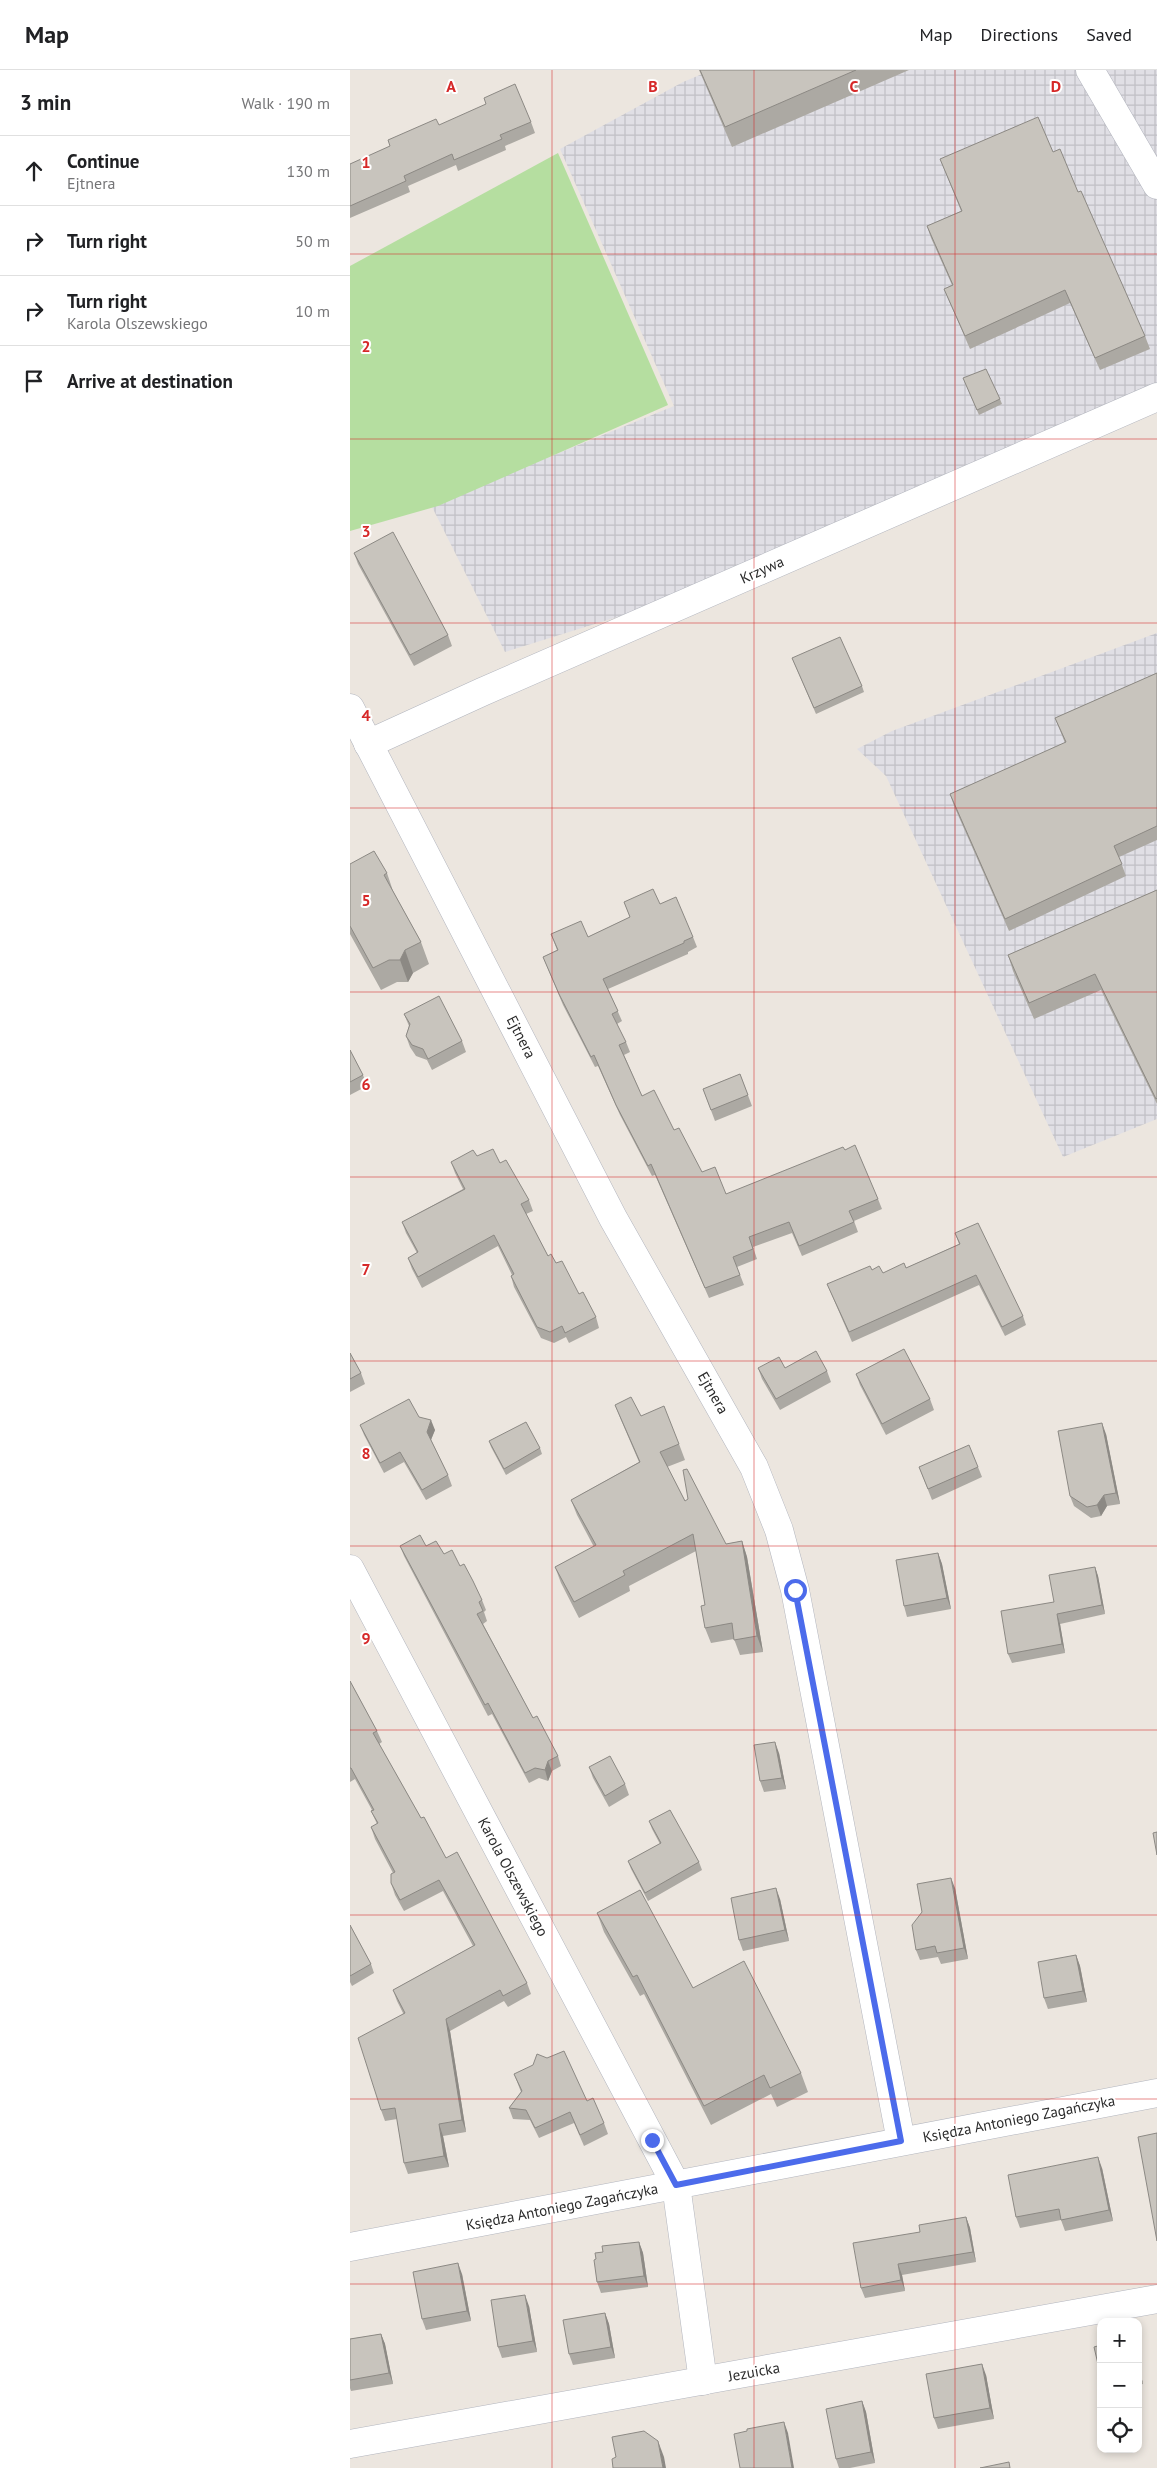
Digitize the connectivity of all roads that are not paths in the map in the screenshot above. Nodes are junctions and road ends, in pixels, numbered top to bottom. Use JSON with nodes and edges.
{"nodes":[{"id":1,"x":1090,"y":70,"type":"edge"},
{"id":2,"x":1157,"y":185,"type":"edge"},
{"id":3,"x":1157,"y":397,"type":"edge"},
{"id":4,"x":350,"y":708,"type":"edge"},
{"id":5,"x":368,"y":744,"type":"junction"},
{"id":6,"x":350,"y":1569,"type":"edge"},
{"id":7,"x":1157,"y":2093,"type":"edge"},
{"id":8,"x":901,"y":2141,"type":"junction"},
{"id":9,"x":676,"y":2185,"type":"junction"},
{"id":10,"x":350,"y":2247,"type":"edge"},
{"id":11,"x":1157,"y":2299,"type":"edge"},
{"id":12,"x":703,"y":2381,"type":"junction"},
{"id":13,"x":350,"y":2444,"type":"edge"}],
"edges":[{"from":1,"to":2,"type":"street"},
{"from":3,"to":5,"type":"street","name":"Krzywa"},
{"from":4,"to":5,"type":"street","name":"Ejtnera"},
{"from":5,"to":8,"type":"street","name":"Ejtnera"},
{"from":6,"to":9,"type":"street","name":"Karola Olszewskiego"},
{"from":7,"to":8,"type":"street","name":"Księdza Antoniego Zagańczyka"},
{"from":8,"to":9,"type":"street","name":"Księdza Antoniego Zagańczyka"},
{"from":9,"to":10,"type":"street","name":"Księdza Antoniego Zagańczyka"},
{"from":9,"to":12,"type":"street"},
{"from":11,"to":12,"type":"street","name":"Jezuicka"},
{"from":12,"to":13,"type":"street","name":"Jezuicka"}]}
